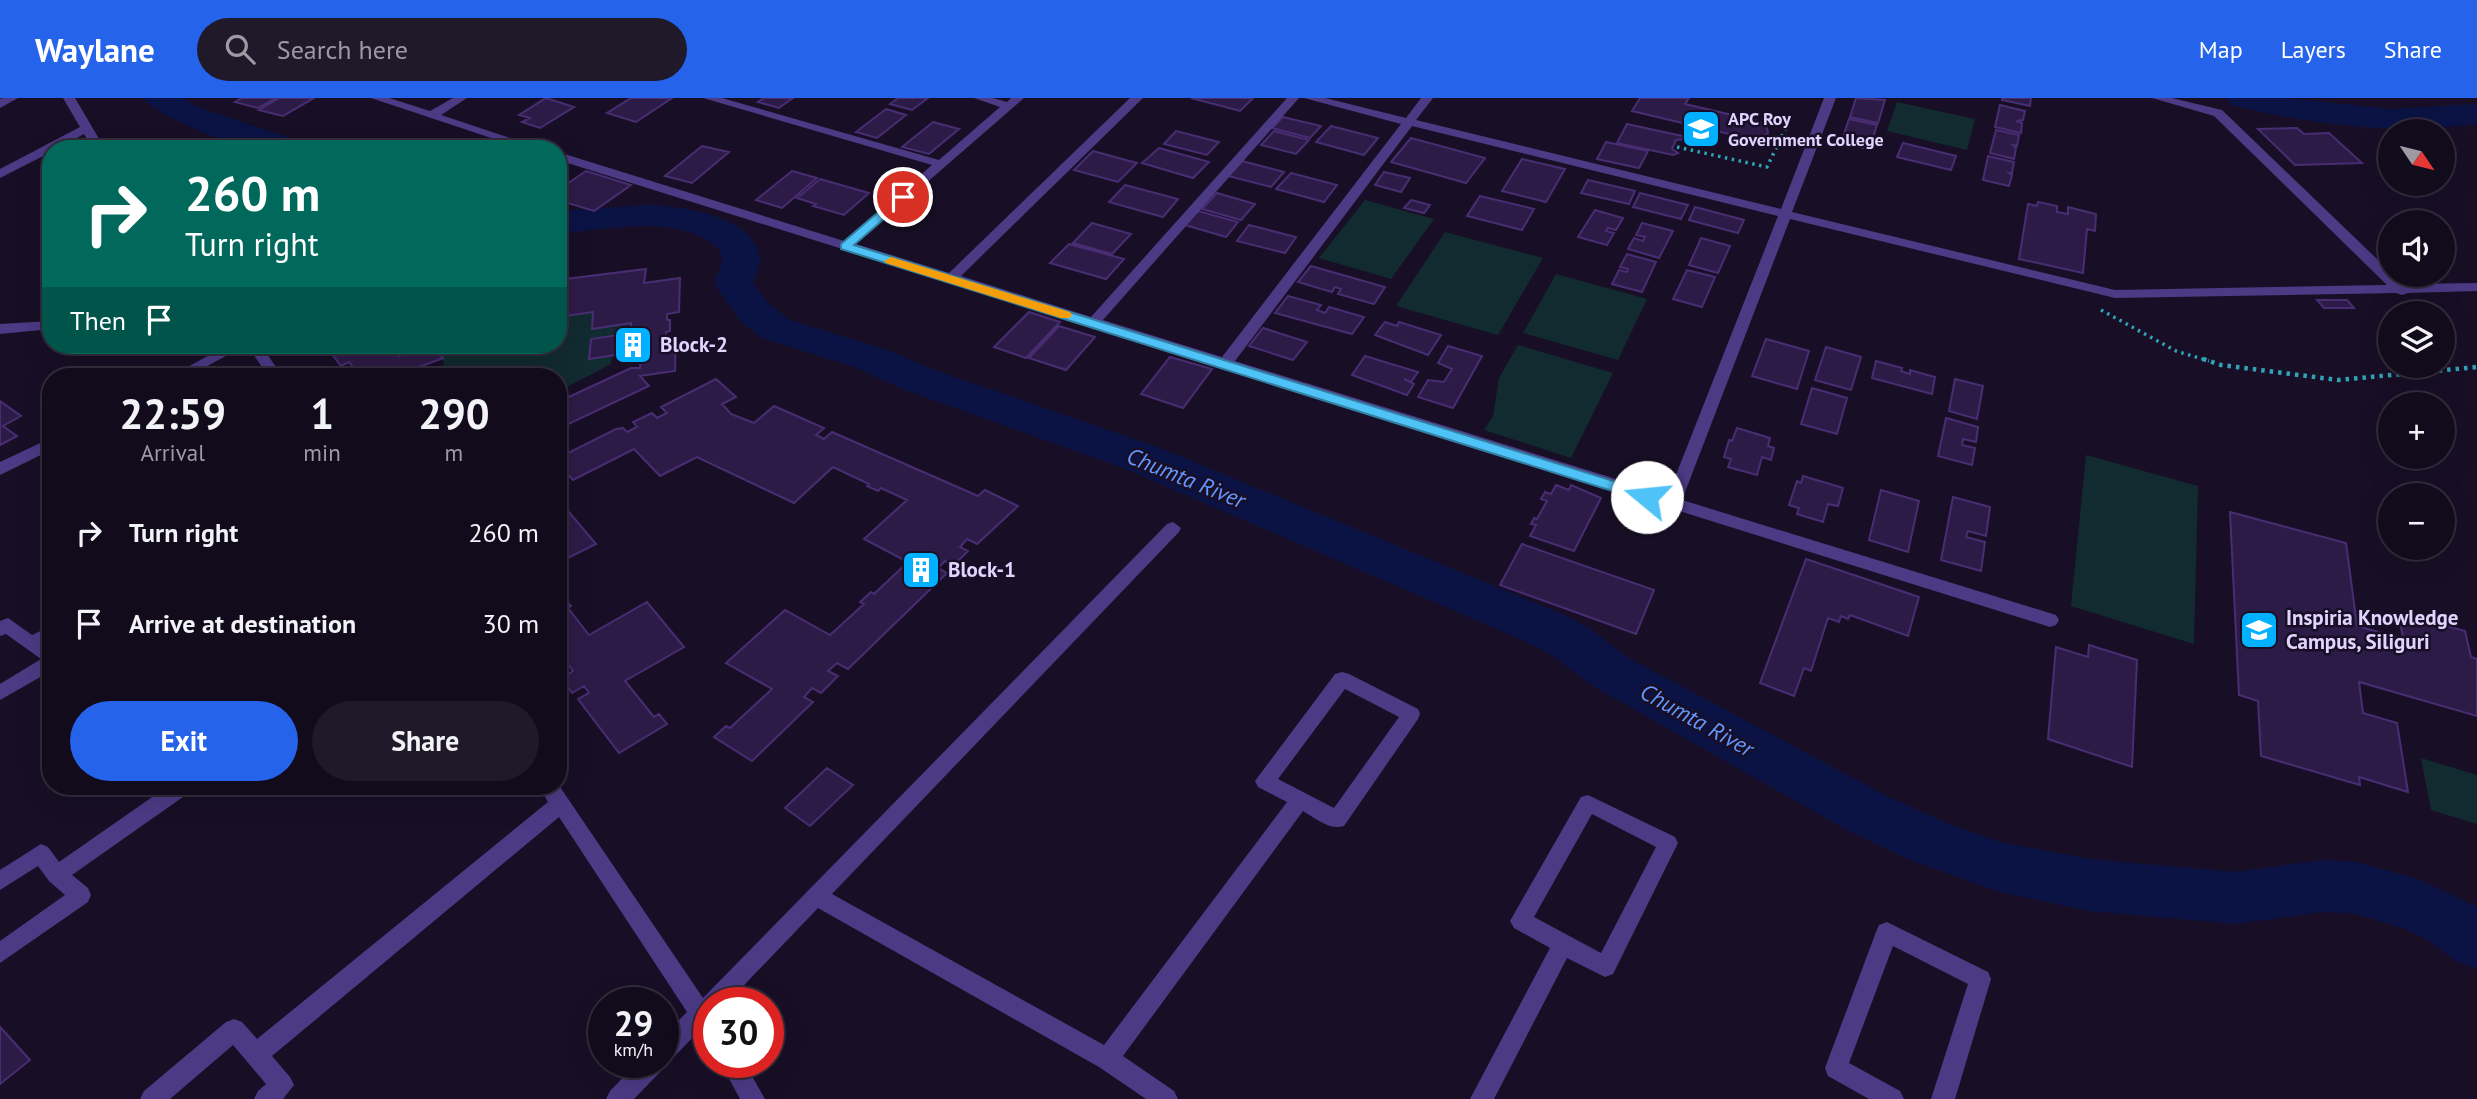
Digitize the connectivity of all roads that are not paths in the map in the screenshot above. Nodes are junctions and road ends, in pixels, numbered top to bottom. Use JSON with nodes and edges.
{"nodes":[{"id":1,"x":12,"y":98,"type":"edge"},
{"id":2,"x":69,"y":98,"type":"edge"},
{"id":3,"x":377,"y":98,"type":"edge"},
{"id":4,"x":461,"y":98,"type":"edge"},
{"id":5,"x":709,"y":98,"type":"edge"},
{"id":6,"x":980,"y":98,"type":"edge"},
{"id":7,"x":1137,"y":98,"type":"edge"},
{"id":8,"x":1293,"y":98,"type":"edge"},
{"id":9,"x":1310,"y":98,"type":"edge"},
{"id":10,"x":1427,"y":98,"type":"edge"},
{"id":11,"x":1830,"y":98,"type":"edge"},
{"id":12,"x":2158,"y":98,"type":"edge"},
{"id":13,"x":1014,"y":102,"type":"edge"},
{"id":14,"x":0,"y":104,"type":"edge"},
{"id":15,"x":432,"y":115,"type":"junction"},
{"id":16,"x":1410,"y":122,"type":"junction"},
{"id":17,"x":88,"y":128,"type":"junction"},
{"id":18,"x":65,"y":140,"type":"edge"},
{"id":19,"x":94,"y":140,"type":"edge"},
{"id":20,"x":509,"y":140,"type":"edge"},
{"id":21,"x":42,"y":152,"type":"edge"},
{"id":22,"x":567,"y":159,"type":"edge"},
{"id":23,"x":941,"y":164,"type":"junction"},
{"id":24,"x":0,"y":174,"type":"edge"},
{"id":25,"x":1784,"y":215,"type":"junction"},
{"id":26,"x":845,"y":247,"type":"junction"},
{"id":27,"x":950,"y":279,"type":"junction"},
{"id":28,"x":2477,"y":287,"type":"edge"},
{"id":29,"x":2402,"y":291,"type":"junction"},
{"id":30,"x":1092,"y":324,"type":"junction"},
{"id":31,"x":42,"y":326,"type":"edge"},
{"id":32,"x":0,"y":328,"type":"edge"},
{"id":33,"x":221,"y":354,"type":"edge"},
{"id":34,"x":1224,"y":365,"type":"junction"},
{"id":35,"x":194,"y":368,"type":"edge"},
{"id":36,"x":42,"y":448,"type":"edge"},
{"id":37,"x":0,"y":469,"type":"edge"},
{"id":38,"x":1672,"y":505,"type":"junction"},
{"id":39,"x":1174,"y":528,"type":"dead end"},
{"id":40,"x":2050,"y":620,"type":"dead end"},
{"id":41,"x":0,"y":629,"type":"edge"},
{"id":42,"x":42,"y":637,"type":"edge"},
{"id":43,"x":31,"y":644,"type":"junction"},
{"id":44,"x":42,"y":651,"type":"edge"},
{"id":45,"x":42,"y":667,"type":"edge"},
{"id":46,"x":0,"y":693,"type":"edge"},
{"id":47,"x":170,"y":795,"type":"edge"},
{"id":48,"x":554,"y":795,"type":"edge"},
{"id":49,"x":556,"y":795,"type":"edge"},
{"id":50,"x":1300,"y":800,"type":"junction"},
{"id":51,"x":56,"y":875,"type":"junction"},
{"id":52,"x":0,"y":881,"type":"edge"},
{"id":53,"x":816,"y":895,"type":"junction"},
{"id":54,"x":1563,"y":944,"type":"junction"},
{"id":55,"x":0,"y":953,"type":"edge"},
{"id":56,"x":731,"y":987,"type":"edge"},
{"id":57,"x":693,"y":991,"type":"edge"},
{"id":58,"x":693,"y":1025,"type":"edge"},
{"id":59,"x":679,"y":1038,"type":"edge"},
{"id":60,"x":254,"y":1056,"type":"junction"},
{"id":61,"x":1107,"y":1059,"type":"junction"},
{"id":62,"x":638,"y":1078,"type":"edge"},
{"id":63,"x":741,"y":1078,"type":"edge"},
{"id":64,"x":1886,"y":1098,"type":"edge"},
{"id":65,"x":152,"y":1099,"type":"edge"},
{"id":66,"x":267,"y":1099,"type":"edge"},
{"id":67,"x":618,"y":1099,"type":"edge"},
{"id":68,"x":753,"y":1099,"type":"edge"},
{"id":69,"x":1166,"y":1099,"type":"edge"},
{"id":70,"x":1482,"y":1099,"type":"edge"},
{"id":71,"x":1943,"y":1099,"type":"edge"}],
"edges":[{"from":1,"to":14,"type":"street"},
{"from":2,"to":17,"type":"street"},
{"from":3,"to":15,"type":"street"},
{"from":4,"to":15,"type":"street"},
{"from":5,"to":23,"type":"street"},
{"from":6,"to":13,"type":"street"},
{"from":7,"to":27,"type":"street"},
{"from":8,"to":30,"type":"street"},
{"from":9,"to":16,"type":"street"},
{"from":10,"to":16,"type":"street"},
{"from":11,"to":25,"type":"street"},
{"from":12,"to":29,"type":"street"},
{"from":13,"to":23,"type":"street"},
{"from":15,"to":20,"type":"street"},
{"from":16,"to":25,"type":"street"},
{"from":16,"to":34,"type":"street"},
{"from":17,"to":18,"type":"street"},
{"from":17,"to":19,"type":"street"},
{"from":21,"to":24,"type":"street"},
{"from":22,"to":26,"type":"street"},
{"from":23,"to":26,"type":"street"},
{"from":25,"to":29,"type":"street"},
{"from":25,"to":38,"type":"street"},
{"from":26,"to":27,"type":"street"},
{"from":27,"to":30,"type":"street"},
{"from":28,"to":29,"type":"street"},
{"from":30,"to":34,"type":"street"},
{"from":31,"to":32,"type":"street"},
{"from":33,"to":35,"type":"street"},
{"from":34,"to":38,"type":"street"},
{"from":36,"to":37,"type":"street"},
{"from":38,"to":40,"type":"street"},
{"from":39,"to":53,"type":"street"},
{"from":41,"to":43,"type":"street"},
{"from":42,"to":43,"type":"street"},
{"from":43,"to":44,"type":"street"},
{"from":45,"to":46,"type":"street"},
{"from":47,"to":51,"type":"street"},
{"from":48,"to":60,"type":"street"},
{"from":49,"to":57,"type":"street"},
{"from":50,"to":50,"type":"street"},
{"from":50,"to":61,"type":"street"},
{"from":51,"to":52,"type":"street"},
{"from":51,"to":55,"type":"street"},
{"from":53,"to":56,"type":"street"},
{"from":53,"to":61,"type":"street"},
{"from":54,"to":54,"type":"street"},
{"from":54,"to":70,"type":"street"},
{"from":58,"to":59,"type":"street"},
{"from":60,"to":65,"type":"street"},
{"from":60,"to":66,"type":"street"},
{"from":61,"to":69,"type":"street"},
{"from":62,"to":67,"type":"street"},
{"from":63,"to":68,"type":"street"},
{"from":64,"to":71,"type":"street"}]}
